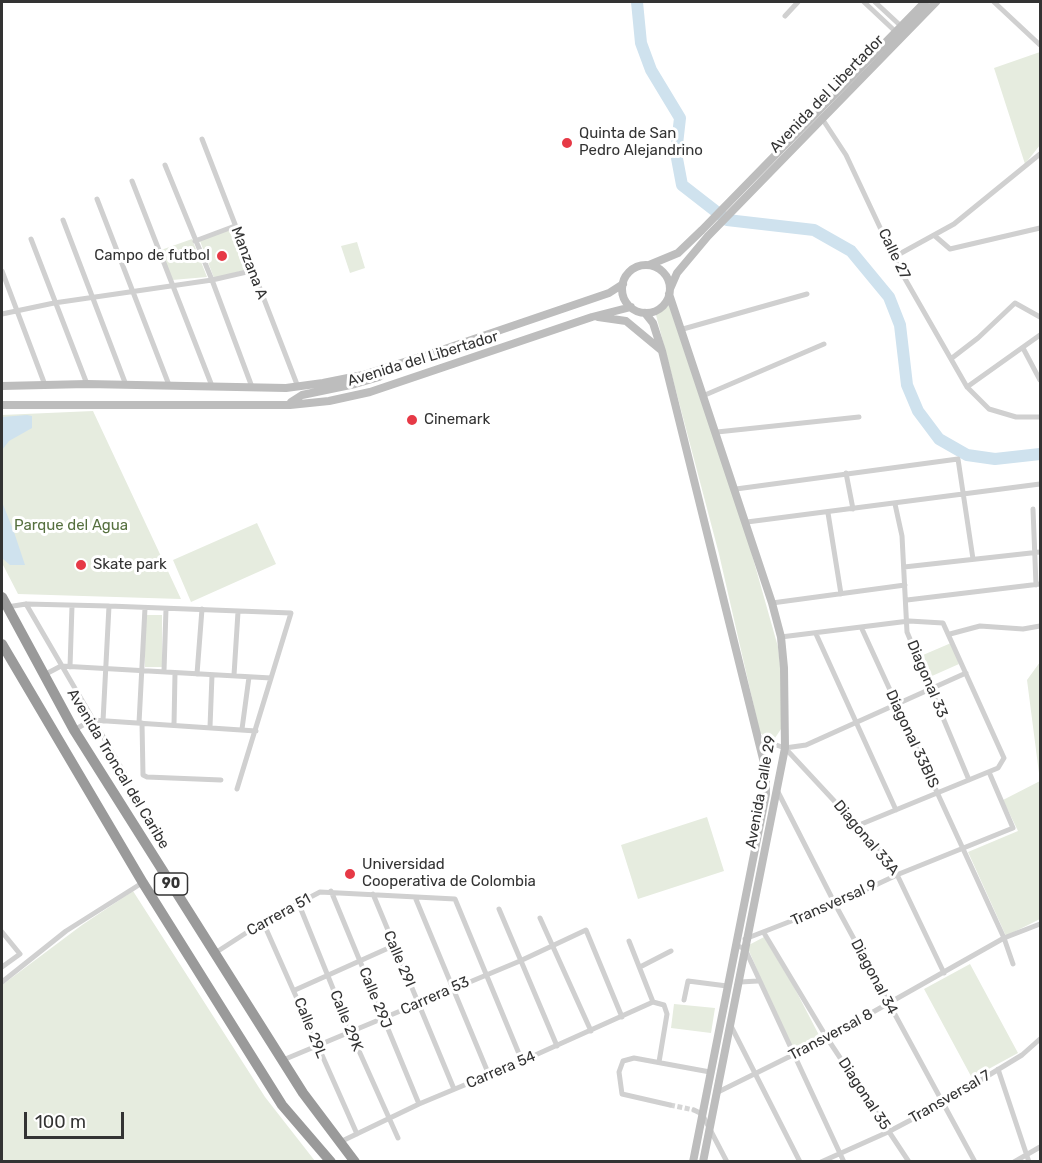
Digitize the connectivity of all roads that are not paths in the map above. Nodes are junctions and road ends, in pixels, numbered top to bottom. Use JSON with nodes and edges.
{"nodes":[{"id":1,"x":798,"y":2,"type":"edge"},
{"id":2,"x":864,"y":2,"type":"edge"},
{"id":3,"x":875,"y":2,"type":"edge"},
{"id":4,"x":925,"y":2,"type":"edge"},
{"id":5,"x":936,"y":2,"type":"edge"},
{"id":6,"x":994,"y":2,"type":"edge"},
{"id":7,"x":785,"y":16,"type":"dead end"},
{"id":8,"x":901,"y":32,"type":"junction"},
{"id":9,"x":1041,"y":45,"type":"edge"},
{"id":10,"x":823,"y":120,"type":"junction"},
{"id":11,"x":202,"y":139,"type":"dead end"},
{"id":12,"x":1041,"y":154,"type":"edge"},
{"id":13,"x":165,"y":165,"type":"dead end"},
{"id":14,"x":758,"y":179,"type":"junction"},
{"id":15,"x":132,"y":181,"type":"dead end"},
{"id":16,"x":97,"y":199,"type":"dead end"},
{"id":17,"x":63,"y":220,"type":"dead end"},
{"id":18,"x":235,"y":226,"type":"junction"},
{"id":19,"x":1041,"y":228,"type":"edge"},
{"id":20,"x":705,"y":233,"type":"junction"},
{"id":21,"x":934,"y":236,"type":"junction"},
{"id":22,"x":31,"y":239,"type":"dead end"},
{"id":23,"x":195,"y":241,"type":"junction"},
{"id":24,"x":894,"y":257,"type":"junction"},
{"id":25,"x":649,"y":265,"type":"junction"},
{"id":26,"x":2,"y":271,"type":"edge"},
{"id":27,"x":251,"y":271,"type":"junction"},
{"id":28,"x":212,"y":280,"type":"junction"},
{"id":29,"x":171,"y":284,"type":"junction"},
{"id":30,"x":623,"y":284,"type":"junction"},
{"id":31,"x":132,"y":291,"type":"junction"},
{"id":32,"x":670,"y":292,"type":"junction"},
{"id":33,"x":807,"y":294,"type":"dead end"},
{"id":34,"x":94,"y":296,"type":"junction"},
{"id":35,"x":54,"y":303,"type":"junction"},
{"id":36,"x":631,"y":307,"type":"junction"},
{"id":37,"x":16,"y":310,"type":"junction"},
{"id":38,"x":645,"y":313,"type":"junction"},
{"id":39,"x":2,"y":314,"type":"edge"},
{"id":40,"x":591,"y":317,"type":"junction"},
{"id":41,"x":1041,"y":317,"type":"edge"},
{"id":42,"x":683,"y":329,"type":"junction"},
{"id":43,"x":1041,"y":335,"type":"edge"},
{"id":44,"x":824,"y":344,"type":"dead end"},
{"id":45,"x":1023,"y":348,"type":"junction"},
{"id":46,"x":662,"y":351,"type":"junction"},
{"id":47,"x":952,"y":358,"type":"junction"},
{"id":48,"x":394,"y":365,"type":"junction"},
{"id":49,"x":1041,"y":380,"type":"edge"},
{"id":50,"x":2,"y":384,"type":"edge"},
{"id":51,"x":45,"y":384,"type":"junction"},
{"id":52,"x":87,"y":384,"type":"junction"},
{"id":53,"x":126,"y":385,"type":"junction"},
{"id":54,"x":169,"y":385,"type":"junction"},
{"id":55,"x":212,"y":386,"type":"junction"},
{"id":56,"x":252,"y":387,"type":"junction"},
{"id":57,"x":298,"y":387,"type":"junction"},
{"id":58,"x":967,"y":387,"type":"junction"},
{"id":59,"x":705,"y":395,"type":"junction"},
{"id":60,"x":2,"y":405,"type":"edge"},
{"id":61,"x":290,"y":405,"type":"junction"},
{"id":62,"x":859,"y":417,"type":"dead end"},
{"id":63,"x":1041,"y":417,"type":"edge"},
{"id":64,"x":717,"y":432,"type":"junction"},
{"id":65,"x":846,"y":473,"type":"junction"},
{"id":66,"x":1041,"y":484,"type":"edge"},
{"id":67,"x":736,"y":489,"type":"junction"},
{"id":68,"x":962,"y":496,"type":"junction"},
{"id":69,"x":895,"y":504,"type":"junction"},
{"id":70,"x":853,"y":509,"type":"junction"},
{"id":71,"x":1033,"y":509,"type":"dead end"},
{"id":72,"x":828,"y":513,"type":"junction"},
{"id":73,"x":747,"y":522,"type":"junction"},
{"id":74,"x":1037,"y":552,"type":"edge"},
{"id":75,"x":973,"y":559,"type":"junction"},
{"id":76,"x":904,"y":567,"type":"junction"},
{"id":77,"x":1038,"y":584,"type":"edge"},
{"id":78,"x":904,"y":585,"type":"junction"},
{"id":79,"x":841,"y":594,"type":"junction"},
{"id":80,"x":907,"y":600,"type":"junction"},
{"id":81,"x":4,"y":602,"type":"edge"},
{"id":82,"x":772,"y":603,"type":"junction"},
{"id":83,"x":26,"y":604,"type":"junction"},
{"id":84,"x":72,"y":606,"type":"junction"},
{"id":85,"x":109,"y":606,"type":"junction"},
{"id":86,"x":145,"y":608,"type":"junction"},
{"id":87,"x":166,"y":609,"type":"junction"},
{"id":88,"x":202,"y":609,"type":"junction"},
{"id":89,"x":238,"y":612,"type":"junction"},
{"id":90,"x":909,"y":621,"type":"junction"},
{"id":91,"x":1041,"y":626,"type":"edge"},
{"id":92,"x":862,"y":629,"type":"junction"},
{"id":93,"x":816,"y":634,"type":"junction"},
{"id":94,"x":950,"y":634,"type":"junction"},
{"id":95,"x":781,"y":637,"type":"junction"},
{"id":96,"x":2,"y":644,"type":"edge"},
{"id":97,"x":61,"y":666,"type":"junction"},
{"id":98,"x":70,"y":667,"type":"junction"},
{"id":99,"x":105,"y":669,"type":"junction"},
{"id":100,"x":141,"y":669,"type":"junction"},
{"id":101,"x":164,"y":671,"type":"junction"},
{"id":102,"x":175,"y":673,"type":"junction"},
{"id":103,"x":966,"y":673,"type":"junction"},
{"id":104,"x":197,"y":674,"type":"junction"},
{"id":105,"x":44,"y":675,"type":"junction"},
{"id":106,"x":212,"y":675,"type":"junction"},
{"id":107,"x":234,"y":675,"type":"junction"},
{"id":108,"x":249,"y":677,"type":"junction"},
{"id":109,"x":271,"y":678,"type":"junction"},
{"id":110,"x":931,"y":689,"type":"junction"},
{"id":111,"x":896,"y":704,"type":"junction"},
{"id":112,"x":92,"y":720,"type":"junction"},
{"id":113,"x":103,"y":721,"type":"junction"},
{"id":114,"x":857,"y":721,"type":"junction"},
{"id":115,"x":141,"y":723,"type":"junction"},
{"id":116,"x":174,"y":725,"type":"junction"},
{"id":117,"x":210,"y":727,"type":"junction"},
{"id":118,"x":242,"y":729,"type":"junction"},
{"id":119,"x":74,"y":730,"type":"junction"},
{"id":120,"x":256,"y":731,"type":"junction"},
{"id":121,"x":759,"y":739,"type":"junction"},
{"id":122,"x":784,"y":748,"type":"junction"},
{"id":123,"x":989,"y":772,"type":"junction"},
{"id":124,"x":221,"y":780,"type":"dead end"},
{"id":125,"x":969,"y":780,"type":"junction"},
{"id":126,"x":130,"y":783,"type":"dead end"},
{"id":127,"x":237,"y":789,"type":"dead end"},
{"id":128,"x":777,"y":790,"type":"junction"},
{"id":129,"x":937,"y":792,"type":"junction"},
{"id":130,"x":896,"y":810,"type":"junction"},
{"id":131,"x":859,"y":825,"type":"junction"},
{"id":132,"x":963,"y":848,"type":"junction"},
{"id":133,"x":899,"y":874,"type":"junction"},
{"id":134,"x":143,"y":882,"type":"junction"},
{"id":135,"x":331,"y":891,"type":"junction"},
{"id":136,"x":373,"y":894,"type":"junction"},
{"id":137,"x":415,"y":897,"type":"junction"},
{"id":138,"x":298,"y":902,"type":"junction"},
{"id":139,"x":835,"y":904,"type":"junction"},
{"id":140,"x":499,"y":909,"type":"dead end"},
{"id":141,"x":540,"y":918,"type":"dead end"},
{"id":142,"x":263,"y":922,"type":"junction"},
{"id":143,"x":1041,"y":924,"type":"edge"},
{"id":144,"x":2,"y":932,"type":"edge"},
{"id":145,"x":764,"y":933,"type":"junction"},
{"id":146,"x":1004,"y":938,"type":"junction"},
{"id":147,"x":629,"y":941,"type":"dead end"},
{"id":148,"x":741,"y":942,"type":"junction"},
{"id":149,"x":553,"y":945,"type":"junction"},
{"id":150,"x":393,"y":946,"type":"junction"},
{"id":151,"x":671,"y":951,"type":"dead end"},
{"id":152,"x":214,"y":953,"type":"junction"},
{"id":153,"x":359,"y":961,"type":"junction"},
{"id":154,"x":520,"y":961,"type":"junction"},
{"id":155,"x":1013,"y":964,"type":"dead end"},
{"id":156,"x":2,"y":967,"type":"edge"},
{"id":157,"x":640,"y":967,"type":"junction"},
{"id":158,"x":944,"y":973,"type":"junction"},
{"id":159,"x":485,"y":974,"type":"junction"},
{"id":160,"x":328,"y":975,"type":"junction"},
{"id":161,"x":758,"y":981,"type":"junction"},
{"id":162,"x":2,"y":982,"type":"edge"},
{"id":163,"x":740,"y":982,"type":"junction"},
{"id":164,"x":728,"y":986,"type":"junction"},
{"id":165,"x":452,"y":988,"type":"junction"},
{"id":166,"x":295,"y":990,"type":"junction"},
{"id":167,"x":684,"y":1000,"type":"dead end"},
{"id":168,"x":653,"y":1002,"type":"junction"},
{"id":169,"x":418,"y":1004,"type":"junction"},
{"id":170,"x":889,"y":1004,"type":"junction"},
{"id":171,"x":622,"y":1017,"type":"junction"},
{"id":172,"x":383,"y":1019,"type":"junction"},
{"id":173,"x":731,"y":1026,"type":"junction"},
{"id":174,"x":591,"y":1031,"type":"junction"},
{"id":175,"x":351,"y":1033,"type":"junction"},
{"id":176,"x":827,"y":1038,"type":"junction"},
{"id":177,"x":1041,"y":1039,"type":"edge"},
{"id":178,"x":557,"y":1046,"type":"junction"},
{"id":179,"x":317,"y":1047,"type":"junction"},
{"id":180,"x":794,"y":1055,"type":"junction"},
{"id":181,"x":283,"y":1060,"type":"junction"},
{"id":182,"x":522,"y":1062,"type":"junction"},
{"id":183,"x":659,"y":1062,"type":"junction"},
{"id":184,"x":998,"y":1069,"type":"junction"},
{"id":185,"x":710,"y":1072,"type":"junction"},
{"id":186,"x":756,"y":1073,"type":"junction"},
{"id":187,"x":489,"y":1075,"type":"junction"},
{"id":188,"x":454,"y":1089,"type":"junction"},
{"id":189,"x":717,"y":1092,"type":"junction"},
{"id":190,"x":943,"y":1103,"type":"junction"},
{"id":191,"x":418,"y":1104,"type":"junction"},
{"id":192,"x":670,"y":1105,"type":"tunnel mouth"},
{"id":193,"x":698,"y":1112,"type":"junction"},
{"id":194,"x":387,"y":1119,"type":"junction"},
{"id":195,"x":710,"y":1127,"type":"junction"},
{"id":196,"x":888,"y":1132,"type":"junction"},
{"id":197,"x":357,"y":1134,"type":"junction"},
{"id":198,"x":398,"y":1138,"type":"dead end"},
{"id":199,"x":340,"y":1142,"type":"junction"},
{"id":200,"x":1041,"y":1147,"type":"edge"},
{"id":201,"x":841,"y":1154,"type":"junction"},
{"id":202,"x":1026,"y":1155,"type":"junction"},
{"id":203,"x":331,"y":1161,"type":"edge"},
{"id":204,"x":355,"y":1161,"type":"edge"},
{"id":205,"x":693,"y":1161,"type":"edge"},
{"id":206,"x":703,"y":1161,"type":"edge"},
{"id":207,"x":727,"y":1161,"type":"edge"},
{"id":208,"x":800,"y":1161,"type":"edge"},
{"id":209,"x":821,"y":1161,"type":"edge"},
{"id":210,"x":844,"y":1161,"type":"edge"},
{"id":211,"x":909,"y":1161,"type":"edge"},
{"id":212,"x":975,"y":1161,"type":"edge"},
{"id":213,"x":1014,"y":1161,"type":"edge"},
{"id":214,"x":1029,"y":1161,"type":"edge"}],
"edges":[{"from":1,"to":7,"type":"street"},
{"from":2,"to":8,"type":"street"},
{"from":3,"to":8,"type":"street"},
{"from":4,"to":8,"type":"main road","name":"Avenida del Libertador"},
{"from":5,"to":8,"type":"main road","name":"Avenida del Libertador"},
{"from":6,"to":9,"type":"street"},
{"from":8,"to":10,"type":"main road","name":"Avenida del Libertador"},
{"from":8,"to":14,"type":"main road","name":"Avenida del Libertador"},
{"from":10,"to":14,"type":"main road","name":"Avenida del Libertador"},
{"from":10,"to":24,"type":"street","name":"Calle 27"},
{"from":11,"to":18,"type":"street","name":"Manzana A"},
{"from":12,"to":21,"type":"street"},
{"from":13,"to":23,"type":"street"},
{"from":14,"to":20,"type":"main road","name":"Avenida del Libertador"},
{"from":15,"to":29,"type":"street"},
{"from":16,"to":31,"type":"street"},
{"from":17,"to":34,"type":"street"},
{"from":18,"to":23,"type":"street"},
{"from":18,"to":27,"type":"street","name":"Manzana A"},
{"from":19,"to":21,"type":"street"},
{"from":20,"to":25,"type":"main road","name":"Avenida del Libertador"},
{"from":20,"to":32,"type":"main road","name":"Avenida del Libertador"},
{"from":21,"to":24,"type":"street"},
{"from":22,"to":35,"type":"street"},
{"from":23,"to":28,"type":"street"},
{"from":24,"to":47,"type":"street","name":"Calle 27"},
{"from":25,"to":30,"type":"main road"},
{"from":25,"to":32,"type":"main road"},
{"from":26,"to":37,"type":"street"},
{"from":27,"to":28,"type":"street"},
{"from":27,"to":57,"type":"street","name":"Manzana A"},
{"from":28,"to":29,"type":"street"},
{"from":28,"to":56,"type":"street"},
{"from":29,"to":31,"type":"street"},
{"from":29,"to":55,"type":"street"},
{"from":30,"to":36,"type":"main road"},
{"from":30,"to":48,"type":"main road","name":"Avenida del Libertador"},
{"from":31,"to":34,"type":"street"},
{"from":31,"to":54,"type":"street"},
{"from":32,"to":38,"type":"main road"},
{"from":32,"to":42,"type":"main road","name":"Avenida Calle 29"},
{"from":33,"to":42,"type":"street"},
{"from":34,"to":35,"type":"street"},
{"from":34,"to":53,"type":"street"},
{"from":35,"to":37,"type":"street"},
{"from":35,"to":52,"type":"street"},
{"from":36,"to":38,"type":"main road"},
{"from":36,"to":40,"type":"main road","name":"Avenida del Libertador"},
{"from":37,"to":39,"type":"street"},
{"from":37,"to":51,"type":"street"},
{"from":38,"to":46,"type":"main road","name":"Avenida Calle 29"},
{"from":40,"to":46,"type":"main road"},
{"from":40,"to":61,"type":"main road","name":"Avenida del Libertador"},
{"from":41,"to":47,"type":"street"},
{"from":42,"to":59,"type":"main road","name":"Avenida Calle 29"},
{"from":43,"to":45,"type":"street"},
{"from":44,"to":59,"type":"street"},
{"from":45,"to":49,"type":"street"},
{"from":45,"to":58,"type":"street"},
{"from":46,"to":121,"type":"main road","name":"Avenida Calle 29"},
{"from":47,"to":58,"type":"street","name":"Calle 27"},
{"from":48,"to":57,"type":"main road","name":"Avenida del Libertador"},
{"from":48,"to":61,"type":"main road"},
{"from":50,"to":51,"type":"main road","name":"Avenida del Libertador"},
{"from":51,"to":52,"type":"main road","name":"Avenida del Libertador"},
{"from":52,"to":53,"type":"main road","name":"Avenida del Libertador"},
{"from":53,"to":54,"type":"main road","name":"Avenida del Libertador"},
{"from":54,"to":55,"type":"main road","name":"Avenida del Libertador"},
{"from":55,"to":56,"type":"main road","name":"Avenida del Libertador"},
{"from":56,"to":57,"type":"main road","name":"Avenida del Libertador"},
{"from":58,"to":63,"type":"street","name":"Calle 27"},
{"from":59,"to":64,"type":"main road","name":"Avenida Calle 29"},
{"from":60,"to":61,"type":"main road","name":"Avenida del Libertador"},
{"from":62,"to":64,"type":"street"},
{"from":64,"to":67,"type":"main road","name":"Avenida Calle 29"},
{"from":65,"to":67,"type":"street"},
{"from":65,"to":68,"type":"street"},
{"from":65,"to":70,"type":"street"},
{"from":66,"to":68,"type":"street"},
{"from":67,"to":73,"type":"main road","name":"Avenida Calle 29"},
{"from":68,"to":69,"type":"street"},
{"from":68,"to":75,"type":"street"},
{"from":69,"to":70,"type":"street"},
{"from":69,"to":76,"type":"street","name":"Diagonal 33"},
{"from":70,"to":72,"type":"street"},
{"from":71,"to":74,"type":"street"},
{"from":72,"to":73,"type":"street"},
{"from":72,"to":79,"type":"street"},
{"from":73,"to":82,"type":"main road","name":"Avenida Calle 29"},
{"from":74,"to":75,"type":"street"},
{"from":74,"to":77,"type":"street"},
{"from":75,"to":76,"type":"street"},
{"from":76,"to":78,"type":"street","name":"Diagonal 33"},
{"from":77,"to":80,"type":"street"},
{"from":78,"to":79,"type":"street"},
{"from":78,"to":80,"type":"street","name":"Diagonal 33"},
{"from":79,"to":82,"type":"street"},
{"from":80,"to":90,"type":"street","name":"Diagonal 33"},
{"from":81,"to":83,"type":"street"},
{"from":81,"to":105,"type":"highway","name":"Avenida Troncal del Caribe","number":"90"},
{"from":82,"to":95,"type":"main road","name":"Avenida Calle 29"},
{"from":83,"to":84,"type":"street"},
{"from":83,"to":97,"type":"street"},
{"from":84,"to":85,"type":"street"},
{"from":84,"to":98,"type":"street"},
{"from":85,"to":86,"type":"street"},
{"from":85,"to":99,"type":"street"},
{"from":86,"to":87,"type":"street"},
{"from":86,"to":100,"type":"street"},
{"from":87,"to":88,"type":"street"},
{"from":87,"to":101,"type":"street"},
{"from":88,"to":89,"type":"street"},
{"from":88,"to":104,"type":"street"},
{"from":89,"to":107,"type":"street"},
{"from":89,"to":109,"type":"street"},
{"from":90,"to":92,"type":"street"},
{"from":90,"to":94,"type":"street"},
{"from":90,"to":110,"type":"street","name":"Diagonal 33"},
{"from":91,"to":94,"type":"street"},
{"from":92,"to":93,"type":"street"},
{"from":92,"to":111,"type":"street","name":"Diagonal 33BIS"},
{"from":93,"to":95,"type":"street"},
{"from":93,"to":114,"type":"street"},
{"from":94,"to":103,"type":"street"},
{"from":95,"to":122,"type":"main road","name":"Avenida Calle 29"},
{"from":96,"to":134,"type":"highway","number":"90"},
{"from":97,"to":98,"type":"street"},
{"from":97,"to":105,"type":"street"},
{"from":97,"to":112,"type":"street"},
{"from":98,"to":99,"type":"street"},
{"from":99,"to":100,"type":"street"},
{"from":99,"to":113,"type":"street"},
{"from":100,"to":101,"type":"street"},
{"from":100,"to":115,"type":"street"},
{"from":101,"to":102,"type":"street"},
{"from":102,"to":104,"type":"street"},
{"from":102,"to":116,"type":"street"},
{"from":103,"to":110,"type":"street"},
{"from":103,"to":123,"type":"street"},
{"from":104,"to":106,"type":"street"},
{"from":105,"to":119,"type":"highway","name":"Avenida Troncal del Caribe","number":"90"},
{"from":106,"to":107,"type":"street"},
{"from":106,"to":117,"type":"street"},
{"from":107,"to":108,"type":"street"},
{"from":108,"to":109,"type":"street"},
{"from":108,"to":118,"type":"street"},
{"from":109,"to":120,"type":"street"},
{"from":110,"to":111,"type":"street"},
{"from":110,"to":125,"type":"street","name":"Diagonal 33"},
{"from":111,"to":114,"type":"street"},
{"from":111,"to":129,"type":"street","name":"Diagonal 33BIS"},
{"from":112,"to":113,"type":"street"},
{"from":112,"to":119,"type":"street"},
{"from":112,"to":126,"type":"street"},
{"from":113,"to":115,"type":"street"},
{"from":114,"to":122,"type":"street"},
{"from":114,"to":130,"type":"street"},
{"from":115,"to":116,"type":"street"},
{"from":115,"to":124,"type":"street"},
{"from":116,"to":117,"type":"street"},
{"from":117,"to":118,"type":"street"},
{"from":118,"to":120,"type":"street"},
{"from":119,"to":152,"type":"highway","name":"Avenida Troncal del Caribe","number":"90"},
{"from":120,"to":127,"type":"street"},
{"from":121,"to":122,"type":"street"},
{"from":121,"to":148,"type":"main road","name":"Avenida Calle 29"},
{"from":122,"to":128,"type":"main road","name":"Avenida Calle 29"},
{"from":122,"to":131,"type":"street","name":"Diagonal 33A"},
{"from":123,"to":125,"type":"street"},
{"from":123,"to":132,"type":"street","name":"Transversal 9"},
{"from":125,"to":129,"type":"street"},
{"from":128,"to":139,"type":"street","name":"Diagonal 34"},
{"from":128,"to":148,"type":"main road","name":"Avenida Calle 29"},
{"from":129,"to":130,"type":"street"},
{"from":129,"to":132,"type":"street","name":"Diagonal 33BIS"},
{"from":130,"to":131,"type":"street"},
{"from":131,"to":133,"type":"street","name":"Diagonal 33A"},
{"from":132,"to":133,"type":"street","name":"Transversal 9"},
{"from":132,"to":146,"type":"street"},
{"from":133,"to":139,"type":"street","name":"Transversal 9"},
{"from":133,"to":158,"type":"street","name":"Diagonal 33A"},
{"from":134,"to":162,"type":"street"},
{"from":134,"to":203,"type":"highway","number":"90"},
{"from":135,"to":136,"type":"street","name":"Carrera 51"},
{"from":135,"to":138,"type":"street","name":"Carrera 51"},
{"from":135,"to":153,"type":"street","name":"Calle 29J"},
{"from":136,"to":137,"type":"street","name":"Carrera 51"},
{"from":136,"to":150,"type":"street","name":"Calle 29I"},
{"from":137,"to":159,"type":"street","name":"Carrera 51"},
{"from":137,"to":165,"type":"street"},
{"from":138,"to":142,"type":"street","name":"Carrera 51"},
{"from":138,"to":160,"type":"street","name":"Calle 29K"},
{"from":139,"to":145,"type":"street","name":"Transversal 9"},
{"from":139,"to":170,"type":"street","name":"Diagonal 34"},
{"from":140,"to":154,"type":"street"},
{"from":141,"to":149,"type":"street"},
{"from":142,"to":152,"type":"street","name":"Carrera 51"},
{"from":142,"to":166,"type":"street","name":"Calle 29L"},
{"from":143,"to":146,"type":"street","name":"Transversal 8"},
{"from":144,"to":156,"type":"street"},
{"from":145,"to":148,"type":"street","name":"Transversal 9"},
{"from":145,"to":176,"type":"street","name":"Diagonal 35"},
{"from":146,"to":155,"type":"street"},
{"from":146,"to":158,"type":"street","name":"Transversal 8"},
{"from":147,"to":157,"type":"street"},
{"from":148,"to":161,"type":"street"},
{"from":148,"to":163,"type":"main road","name":"Avenida Calle 29"},
{"from":148,"to":164,"type":"main road","name":"Avenida Calle 29"},
{"from":149,"to":154,"type":"street","name":"Carrera 53"},
{"from":149,"to":171,"type":"street","name":"Carrera 53"},
{"from":149,"to":174,"type":"street"},
{"from":150,"to":153,"type":"street"},
{"from":150,"to":169,"type":"street","name":"Calle 29I"},
{"from":151,"to":157,"type":"street"},
{"from":152,"to":181,"type":"highway","name":"Avenida Troncal del Caribe","number":"90"},
{"from":153,"to":160,"type":"street"},
{"from":153,"to":172,"type":"street","name":"Calle 29J"},
{"from":154,"to":159,"type":"street","name":"Carrera 53"},
{"from":154,"to":178,"type":"street"},
{"from":157,"to":168,"type":"street"},
{"from":158,"to":170,"type":"street","name":"Transversal 8"},
{"from":159,"to":165,"type":"street","name":"Carrera 53"},
{"from":159,"to":182,"type":"street"},
{"from":160,"to":166,"type":"street"},
{"from":160,"to":175,"type":"street","name":"Calle 29K"},
{"from":161,"to":163,"type":"street"},
{"from":161,"to":180,"type":"street"},
{"from":163,"to":173,"type":"main road","name":"Avenida Calle 29"},
{"from":164,"to":167,"type":"street"},
{"from":164,"to":185,"type":"main road","name":"Avenida Calle 29"},
{"from":165,"to":169,"type":"street","name":"Carrera 53"},
{"from":165,"to":187,"type":"street"},
{"from":166,"to":179,"type":"street","name":"Calle 29L"},
{"from":168,"to":171,"type":"street","name":"Carrera 54"},
{"from":168,"to":183,"type":"street"},
{"from":169,"to":172,"type":"street","name":"Carrera 53"},
{"from":169,"to":188,"type":"street","name":"Calle 29I"},
{"from":170,"to":176,"type":"street","name":"Transversal 8"},
{"from":170,"to":190,"type":"street","name":"Diagonal 34"},
{"from":171,"to":174,"type":"street","name":"Carrera 54"},
{"from":172,"to":175,"type":"street","name":"Carrera 53"},
{"from":172,"to":191,"type":"street","name":"Calle 29J"},
{"from":173,"to":186,"type":"street"},
{"from":173,"to":189,"type":"main road","name":"Avenida Calle 29"},
{"from":174,"to":178,"type":"street","name":"Carrera 54"},
{"from":175,"to":179,"type":"street","name":"Carrera 53"},
{"from":175,"to":194,"type":"street","name":"Calle 29K"},
{"from":176,"to":180,"type":"street","name":"Transversal 8"},
{"from":176,"to":196,"type":"street","name":"Diagonal 35"},
{"from":177,"to":184,"type":"street","name":"Transversal 7"},
{"from":178,"to":182,"type":"street","name":"Carrera 54"},
{"from":179,"to":181,"type":"street","name":"Carrera 53"},
{"from":179,"to":197,"type":"street","name":"Calle 29L"},
{"from":180,"to":186,"type":"street","name":"Transversal 8"},
{"from":180,"to":201,"type":"street"},
{"from":181,"to":199,"type":"highway","name":"Avenida Troncal del Caribe","number":"90"},
{"from":182,"to":187,"type":"street","name":"Carrera 54"},
{"from":183,"to":185,"type":"street"},
{"from":183,"to":192,"type":"street"},
{"from":184,"to":190,"type":"street","name":"Transversal 7"},
{"from":184,"to":202,"type":"street"},
{"from":185,"to":193,"type":"main road","name":"Avenida Calle 29"},
{"from":186,"to":189,"type":"street","name":"Transversal 8"},
{"from":186,"to":208,"type":"street"},
{"from":187,"to":188,"type":"street","name":"Carrera 54"},
{"from":188,"to":191,"type":"street","name":"Carrera 54"},
{"from":189,"to":195,"type":"main road","name":"Avenida Calle 29"},
{"from":190,"to":196,"type":"street","name":"Transversal 7"},
{"from":190,"to":212,"type":"street","name":"Diagonal 34"},
{"from":191,"to":194,"type":"street","name":"Carrera 54"},
{"from":193,"to":195,"type":"street"},
{"from":193,"to":205,"type":"main road","name":"Avenida Calle 29"},
{"from":194,"to":197,"type":"street","name":"Carrera 54"},
{"from":194,"to":198,"type":"street","name":"Calle 29K"},
{"from":195,"to":206,"type":"main road","name":"Avenida Calle 29"},
{"from":195,"to":207,"type":"street"},
{"from":196,"to":201,"type":"street","name":"Transversal 7"},
{"from":196,"to":211,"type":"street","name":"Diagonal 35"},
{"from":197,"to":199,"type":"street","name":"Carrera 54"},
{"from":199,"to":204,"type":"highway","name":"Avenida Troncal del Caribe","number":"90"},
{"from":200,"to":202,"type":"street"},
{"from":201,"to":209,"type":"street","name":"Transversal 7"},
{"from":201,"to":210,"type":"street"},
{"from":202,"to":213,"type":"street"},
{"from":202,"to":214,"type":"street"}]}
